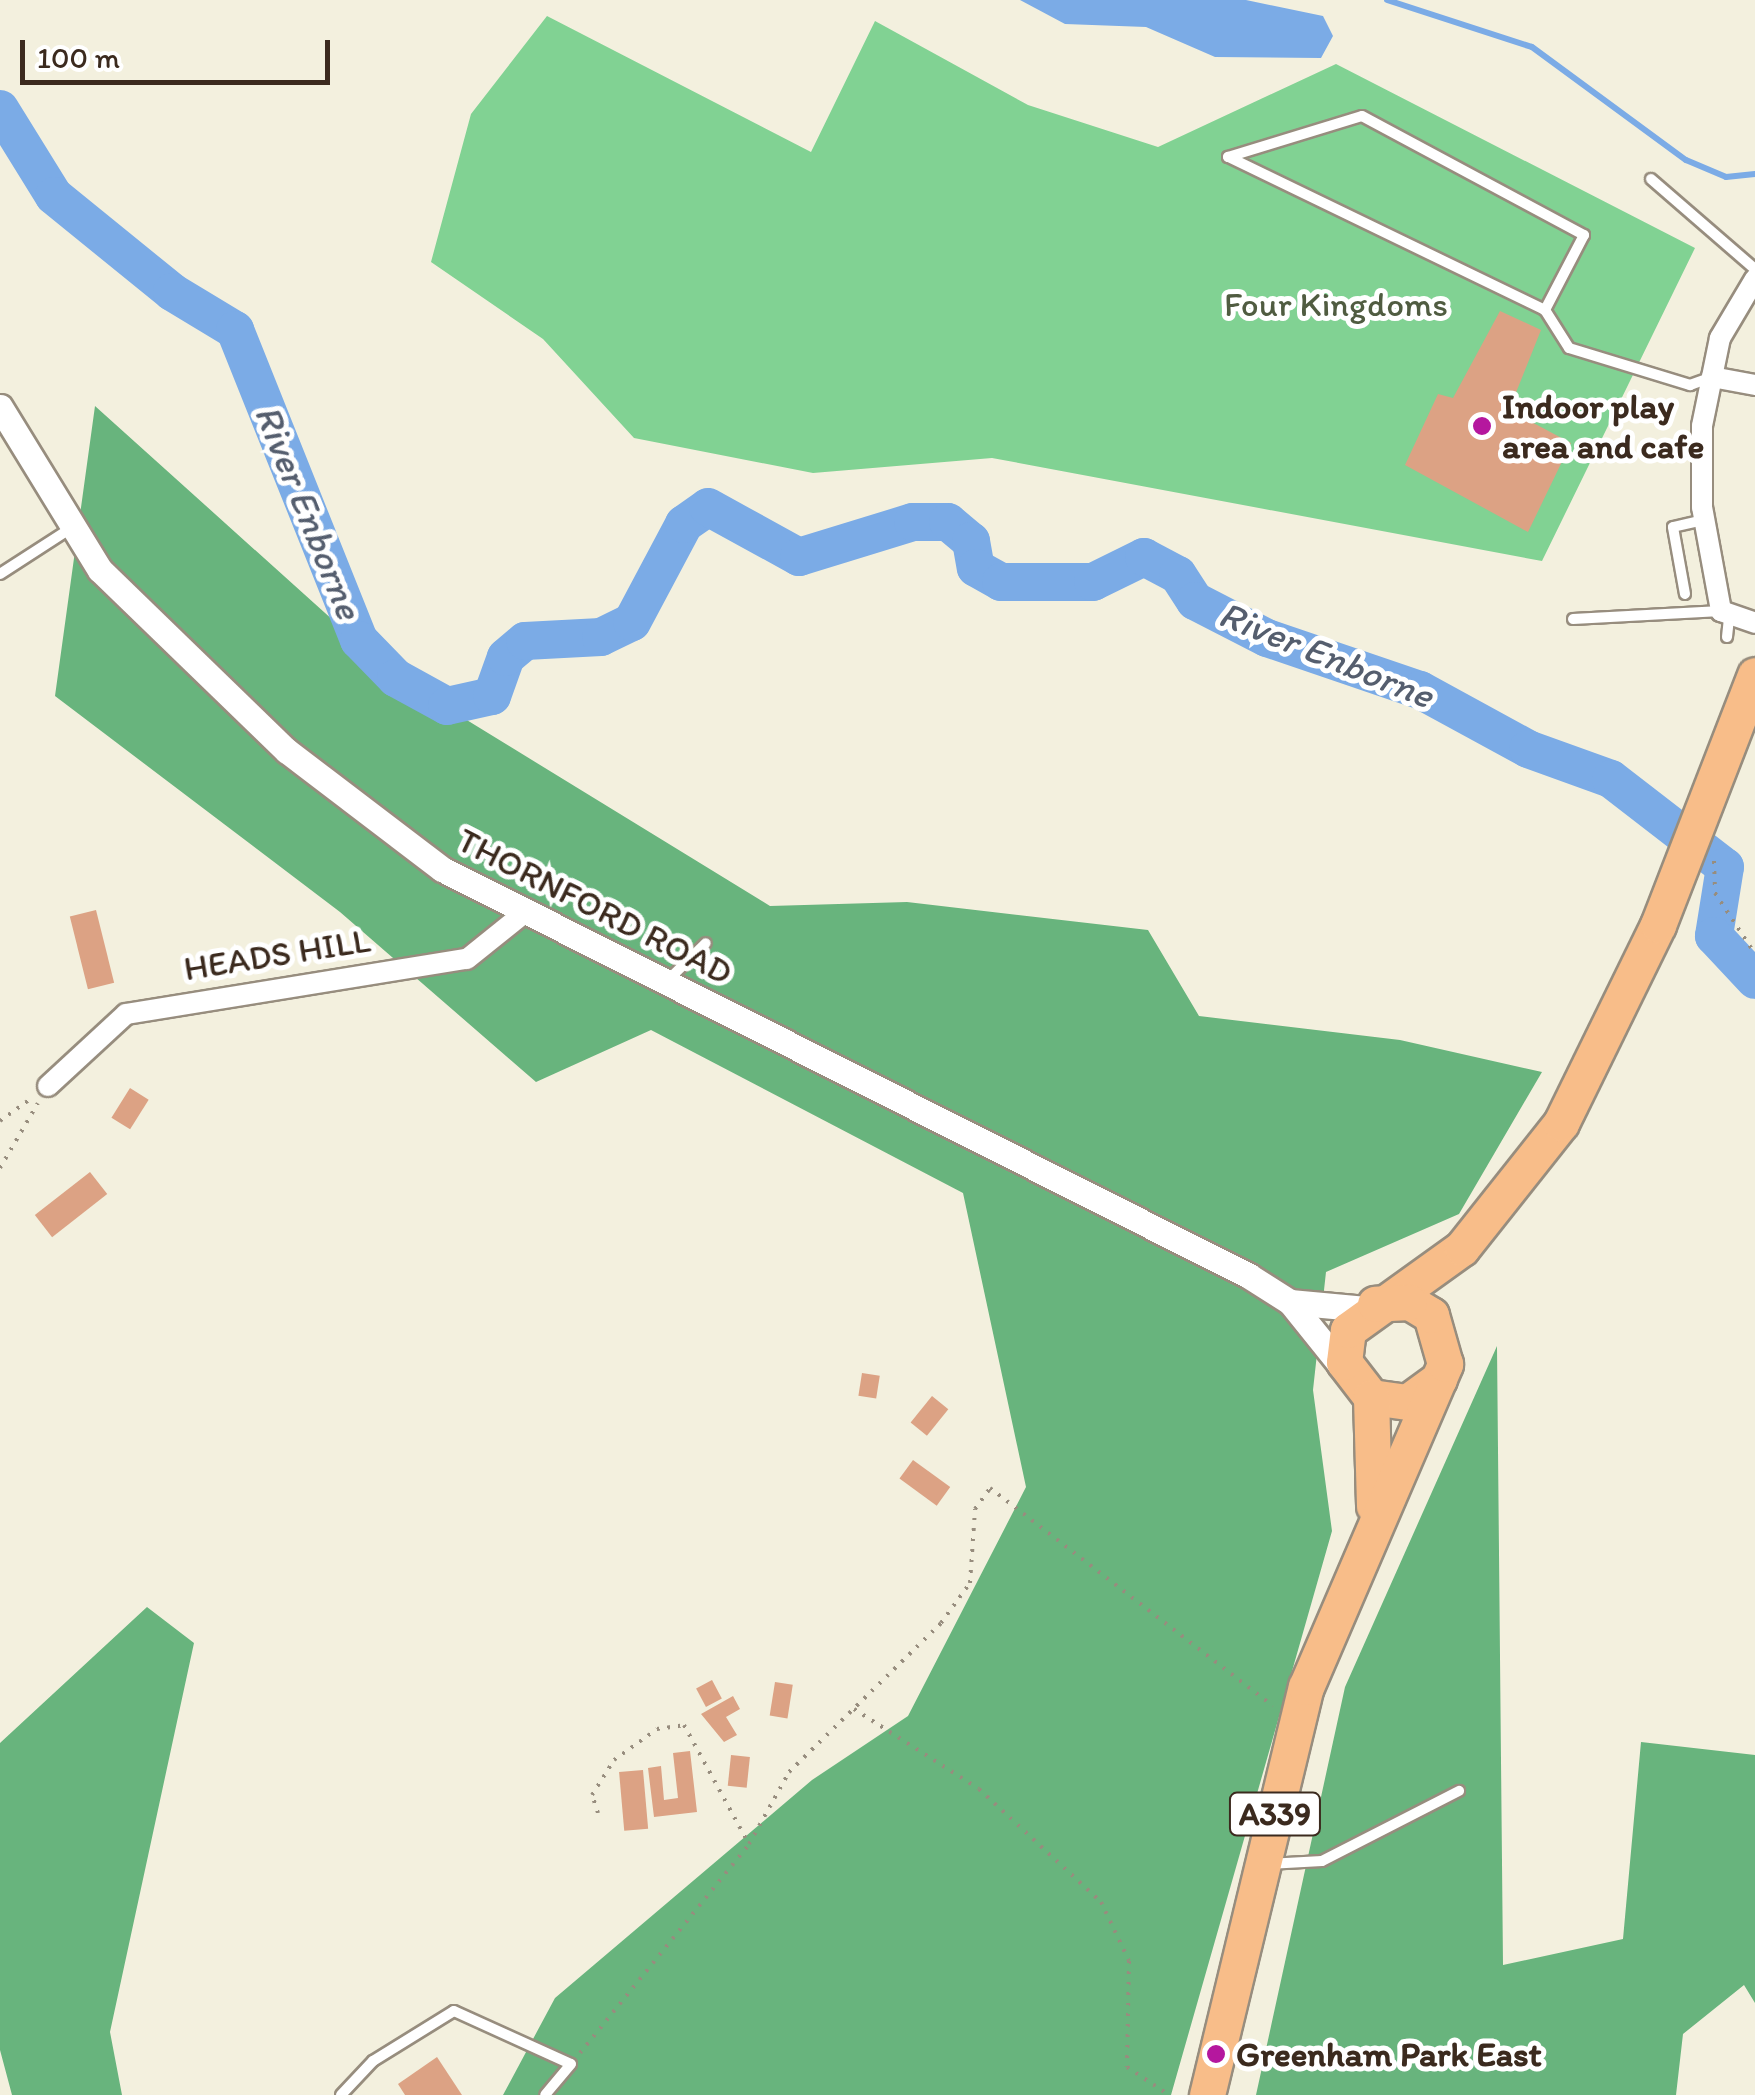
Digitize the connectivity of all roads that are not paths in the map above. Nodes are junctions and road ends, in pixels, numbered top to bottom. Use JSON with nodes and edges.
{"nodes":[{"id":1,"x":1650,"y":179,"type":"dead end"},
{"id":2,"x":1755,"y":269,"type":"edge"},
{"id":3,"x":1755,"y":279,"type":"edge"},
{"id":4,"x":1545,"y":310,"type":"junction"},
{"id":5,"x":1712,"y":377,"type":"junction"},
{"id":6,"x":1755,"y":385,"type":"edge"},
{"id":7,"x":0,"y":407,"type":"edge"},
{"id":8,"x":1705,"y":520,"type":"junction"},
{"id":9,"x":74,"y":526,"type":"junction"},
{"id":10,"x":0,"y":574,"type":"edge"},
{"id":11,"x":1684,"y":594,"type":"dead end"},
{"id":12,"x":1572,"y":619,"type":"dead end"},
{"id":13,"x":1726,"y":622,"type":"junction"},
{"id":14,"x":1755,"y":623,"type":"edge"},
{"id":15,"x":1755,"y":675,"type":"edge"},
{"id":16,"x":528,"y":910,"type":"junction"},
{"id":17,"x":706,"y":942,"type":"dead end"},
{"id":18,"x":666,"y":982,"type":"junction"},
{"id":19,"x":48,"y":1086,"type":"road end"},
{"id":20,"x":1462,"y":1248,"type":"junction"},
{"id":21,"x":1290,"y":1302,"type":"junction"},
{"id":22,"x":1370,"y":1306,"type":"junction"},
{"id":23,"x":1441,"y":1330,"type":"junction"},
{"id":24,"x":1438,"y":1379,"type":"junction"},
{"id":25,"x":1361,"y":1388,"type":"junction"},
{"id":26,"x":1367,"y":1540,"type":"junction"},
{"id":27,"x":1458,"y":1791,"type":"dead end"},
{"id":28,"x":1262,"y":1864,"type":"junction"},
{"id":29,"x":341,"y":2095,"type":"edge"},
{"id":30,"x":544,"y":2095,"type":"edge"},
{"id":31,"x":1207,"y":2095,"type":"edge"}],
"edges":[{"from":1,"to":2,"type":"lane"},
{"from":3,"to":5,"type":"street"},
{"from":4,"to":4,"type":"lane"},
{"from":4,"to":5,"type":"lane"},
{"from":5,"to":6,"type":"street"},
{"from":5,"to":8,"type":"street"},
{"from":7,"to":9,"type":"street","name":"THORNFORD ROAD"},
{"from":8,"to":11,"type":"lane"},
{"from":8,"to":13,"type":"street"},
{"from":9,"to":10,"type":"lane"},
{"from":9,"to":16,"type":"street","name":"THORNFORD ROAD"},
{"from":12,"to":13,"type":"lane"},
{"from":13,"to":14,"type":"street"},
{"from":15,"to":20,"type":"highway"},
{"from":16,"to":18,"type":"street","name":"THORNFORD ROAD"},
{"from":16,"to":19,"type":"street","name":"HEADS HILL"},
{"from":17,"to":18,"type":"lane"},
{"from":18,"to":21,"type":"street","name":"THORNFORD ROAD"},
{"from":20,"to":22,"type":"highway"},
{"from":20,"to":23,"type":"highway"},
{"from":21,"to":22,"type":"street","name":"THORNFORD ROAD"},
{"from":21,"to":25,"type":"street","name":"THORNFORD ROAD"},
{"from":22,"to":23,"type":"highway"},
{"from":22,"to":25,"type":"highway"},
{"from":23,"to":24,"type":"highway"},
{"from":24,"to":25,"type":"highway"},
{"from":24,"to":26,"type":"highway","number":"A339"},
{"from":25,"to":26,"type":"highway","number":"A339"},
{"from":26,"to":28,"type":"highway","number":"A339"},
{"from":27,"to":28,"type":"lane"},
{"from":28,"to":31,"type":"highway","number":"A339"},
{"from":29,"to":30,"type":"lane"}]}
